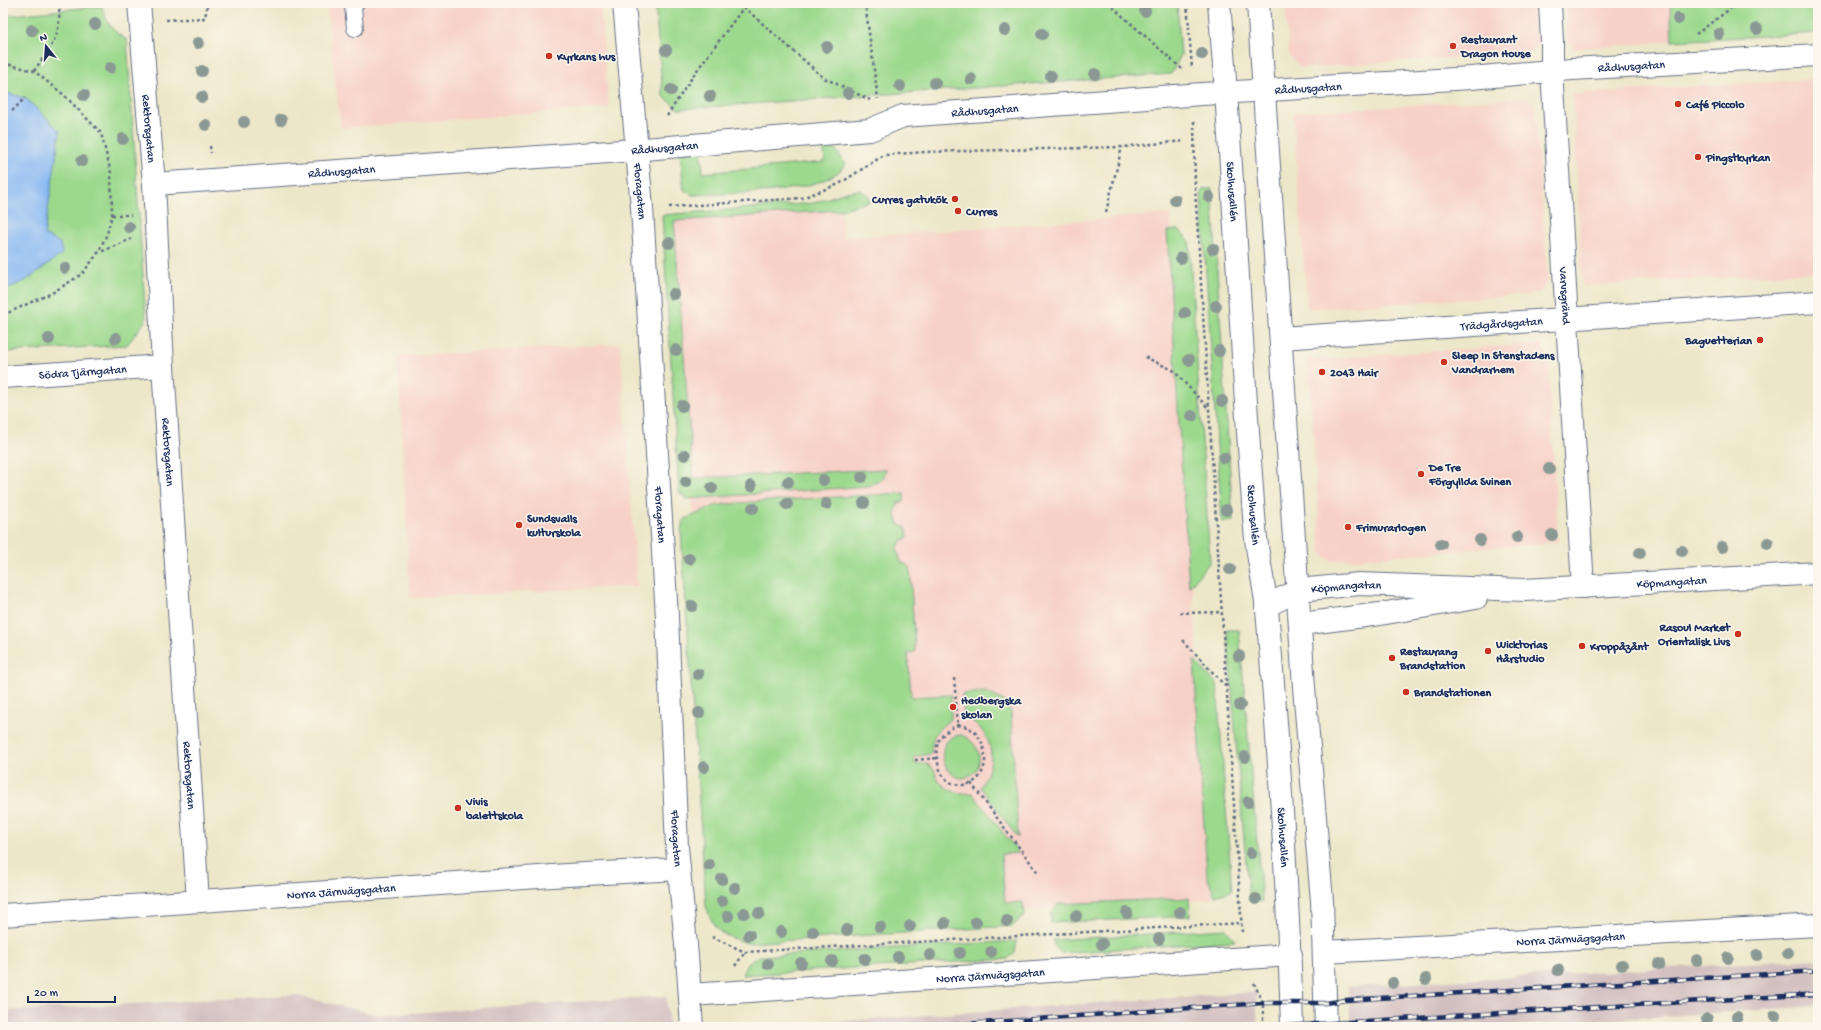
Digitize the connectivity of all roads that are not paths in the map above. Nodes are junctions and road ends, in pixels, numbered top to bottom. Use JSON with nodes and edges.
{"nodes":[{"id":1,"x":356,"y":3,"type":"edge"},
{"id":2,"x":624,"y":3,"type":"edge"},
{"id":3,"x":1218,"y":3,"type":"edge"},
{"id":4,"x":1258,"y":3,"type":"edge"},
{"id":5,"x":1550,"y":3,"type":"edge"},
{"id":6,"x":139,"y":12,"type":"edge"},
{"id":7,"x":355,"y":28,"type":"dead end"},
{"id":8,"x":1818,"y":54,"type":"edge"},
{"id":9,"x":1552,"y":70,"type":"junction"},
{"id":10,"x":1264,"y":90,"type":"junction"},
{"id":11,"x":1226,"y":93,"type":"junction"},
{"id":12,"x":635,"y":150,"type":"junction"},
{"id":13,"x":154,"y":184,"type":"junction"},
{"id":14,"x":1818,"y":302,"type":"edge"},
{"id":15,"x":1567,"y":318,"type":"junction"},
{"id":16,"x":1281,"y":338,"type":"junction"},
{"id":17,"x":163,"y":366,"type":"junction"},
{"id":18,"x":3,"y":376,"type":"edge"},
{"id":19,"x":1818,"y":573,"type":"edge"},
{"id":20,"x":1583,"y":587,"type":"junction"},
{"id":21,"x":1298,"y":590,"type":"junction"},
{"id":22,"x":1525,"y":590,"type":"junction"},
{"id":23,"x":1266,"y":606,"type":"junction"},
{"id":24,"x":1301,"y":624,"type":"junction"},
{"id":25,"x":679,"y":869,"type":"junction"},
{"id":26,"x":198,"y":901,"type":"junction"},
{"id":27,"x":3,"y":915,"type":"edge"},
{"id":28,"x":1818,"y":925,"type":"edge"},
{"id":29,"x":1324,"y":952,"type":"junction"},
{"id":30,"x":1291,"y":955,"type":"junction"},
{"id":31,"x":690,"y":996,"type":"junction"},
{"id":32,"x":692,"y":1027,"type":"edge"},
{"id":33,"x":1292,"y":1027,"type":"edge"},
{"id":34,"x":1326,"y":1027,"type":"edge"}],
"edges":[{"from":1,"to":7,"type":"lane"},
{"from":2,"to":12,"type":"street","name":"Floragatan"},
{"from":3,"to":11,"type":"street","name":"Skolhusallén"},
{"from":4,"to":10,"type":"street"},
{"from":5,"to":9,"type":"street","name":"Varvsgränd"},
{"from":6,"to":13,"type":"street","name":"Rektorsgatan"},
{"from":8,"to":9,"type":"street","name":"Rådhusgatan"},
{"from":9,"to":10,"type":"street","name":"Rådhusgatan"},
{"from":9,"to":15,"type":"street","name":"Varvsgränd"},
{"from":10,"to":11,"type":"street","name":"Rådhusgatan"},
{"from":10,"to":16,"type":"street"},
{"from":11,"to":12,"type":"street","name":"Rådhusgatan"},
{"from":11,"to":23,"type":"street","name":"Skolhusallén"},
{"from":12,"to":13,"type":"street","name":"Rådhusgatan"},
{"from":12,"to":25,"type":"street","name":"Floragatan"},
{"from":13,"to":17,"type":"street","name":"Rektorsgatan"},
{"from":14,"to":15,"type":"street","name":"Trädgårdsgatan"},
{"from":15,"to":16,"type":"street","name":"Trädgårdsgatan"},
{"from":15,"to":20,"type":"street","name":"Varvsgränd"},
{"from":16,"to":21,"type":"street"},
{"from":17,"to":18,"type":"street","name":"Södra Tjärngatan"},
{"from":17,"to":26,"type":"street","name":"Rektorsgatan"},
{"from":19,"to":20,"type":"street","name":"Köpmangatan"},
{"from":20,"to":22,"type":"street","name":"Köpmangatan"},
{"from":21,"to":22,"type":"street","name":"Köpmangatan"},
{"from":21,"to":23,"type":"street","name":"Köpmangatan"},
{"from":21,"to":24,"type":"street"},
{"from":22,"to":24,"type":"street","name":"Köpmangatan"},
{"from":23,"to":24,"type":"street"},
{"from":23,"to":30,"type":"street","name":"Skolhusallén"},
{"from":24,"to":29,"type":"street"},
{"from":25,"to":26,"type":"street","name":"Norra Järnvägsgatan"},
{"from":25,"to":31,"type":"street","name":"Floragatan"},
{"from":26,"to":27,"type":"street","name":"Norra Järnvägsgatan"},
{"from":28,"to":29,"type":"street","name":"Norra Järnvägsgatan"},
{"from":29,"to":34,"type":"street"},
{"from":30,"to":31,"type":"street","name":"Norra Järnvägsgatan"},
{"from":30,"to":33,"type":"street","name":"Skolhusallén"},
{"from":31,"to":32,"type":"street","name":"Floragatan"}]}
